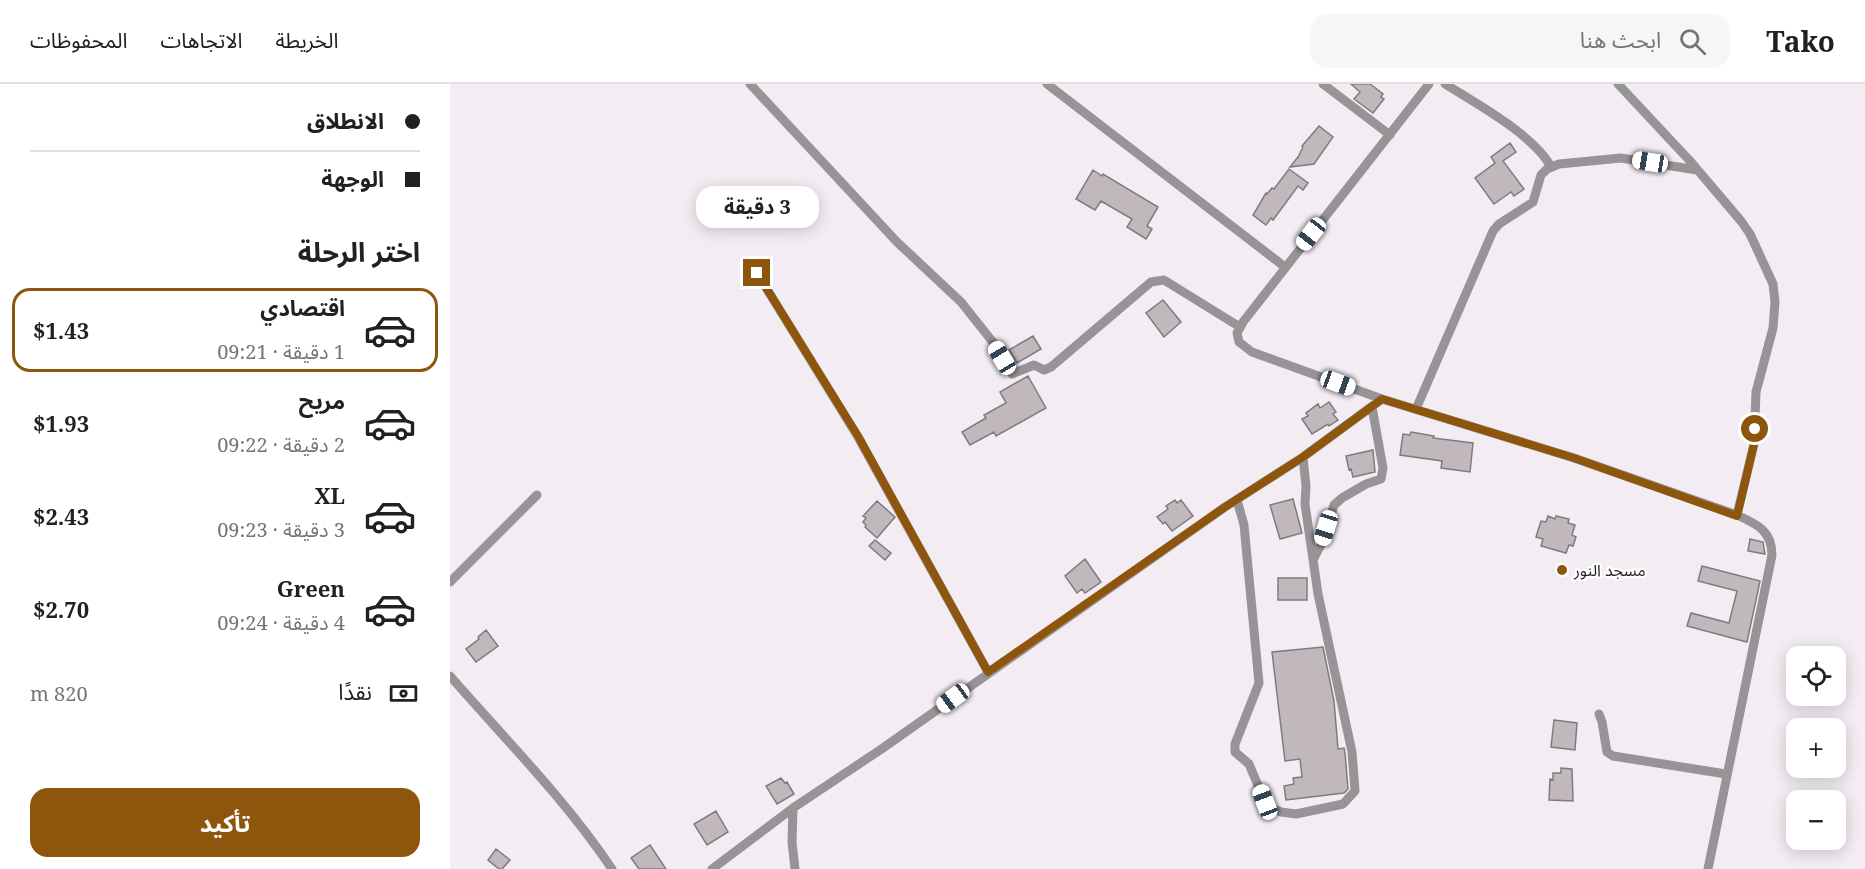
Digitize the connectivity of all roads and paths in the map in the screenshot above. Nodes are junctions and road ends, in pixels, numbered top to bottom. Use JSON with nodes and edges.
{"nodes":[{"id":1,"x":750,"y":84,"type":"edge"},
{"id":2,"x":1047,"y":84,"type":"edge"},
{"id":3,"x":1323,"y":84,"type":"edge"},
{"id":4,"x":1429,"y":84,"type":"edge"},
{"id":5,"x":1446,"y":84,"type":"edge"},
{"id":6,"x":1618,"y":84,"type":"edge"},
{"id":7,"x":1390,"y":135,"type":"junction"},
{"id":8,"x":1551,"y":167,"type":"junction"},
{"id":9,"x":1697,"y":170,"type":"junction"},
{"id":10,"x":1285,"y":267,"type":"junction"},
{"id":11,"x":757,"y":273,"type":"dead end"},
{"id":12,"x":1240,"y":327,"type":"junction"},
{"id":13,"x":1382,"y":399,"type":"junction"},
{"id":14,"x":1372,"y":407,"type":"junction"},
{"id":15,"x":1416,"y":409,"type":"junction"},
{"id":16,"x":1303,"y":457,"type":"junction"},
{"id":17,"x":537,"y":495,"type":"dead end"},
{"id":18,"x":1237,"y":500,"type":"junction"},
{"id":19,"x":1737,"y":516,"type":"junction"},
{"id":20,"x":1313,"y":559,"type":"junction"},
{"id":21,"x":450,"y":582,"type":"edge"},
{"id":22,"x":988,"y":672,"type":"junction"},
{"id":23,"x":450,"y":676,"type":"edge"},
{"id":24,"x":1599,"y":714,"type":"dead end"},
{"id":25,"x":1726,"y":774,"type":"junction"},
{"id":26,"x":793,"y":808,"type":"junction"},
{"id":27,"x":612,"y":869,"type":"edge"},
{"id":28,"x":712,"y":869,"type":"edge"},
{"id":29,"x":795,"y":869,"type":"edge"},
{"id":30,"x":1708,"y":869,"type":"edge"}],
"edges":[{"from":1,"to":12,"type":"street"},
{"from":2,"to":10,"type":"street"},
{"from":3,"to":7,"type":"street"},
{"from":4,"to":7,"type":"street"},
{"from":5,"to":8,"type":"street"},
{"from":6,"to":9,"type":"street"},
{"from":7,"to":10,"type":"street"},
{"from":8,"to":9,"type":"street"},
{"from":8,"to":15,"type":"street"},
{"from":9,"to":19,"type":"street"},
{"from":10,"to":12,"type":"street"},
{"from":11,"to":22,"type":"street"},
{"from":12,"to":13,"type":"street"},
{"from":13,"to":14,"type":"street"},
{"from":13,"to":15,"type":"street"},
{"from":14,"to":16,"type":"street"},
{"from":14,"to":20,"type":"street"},
{"from":15,"to":19,"type":"street"},
{"from":16,"to":18,"type":"street"},
{"from":16,"to":20,"type":"street"},
{"from":17,"to":21,"type":"street"},
{"from":18,"to":20,"type":"street"},
{"from":18,"to":22,"type":"street"},
{"from":19,"to":25,"type":"street"},
{"from":22,"to":26,"type":"street"},
{"from":23,"to":27,"type":"street"},
{"from":24,"to":25,"type":"street"},
{"from":25,"to":30,"type":"street"},
{"from":26,"to":28,"type":"street"},
{"from":26,"to":29,"type":"street"}]}
